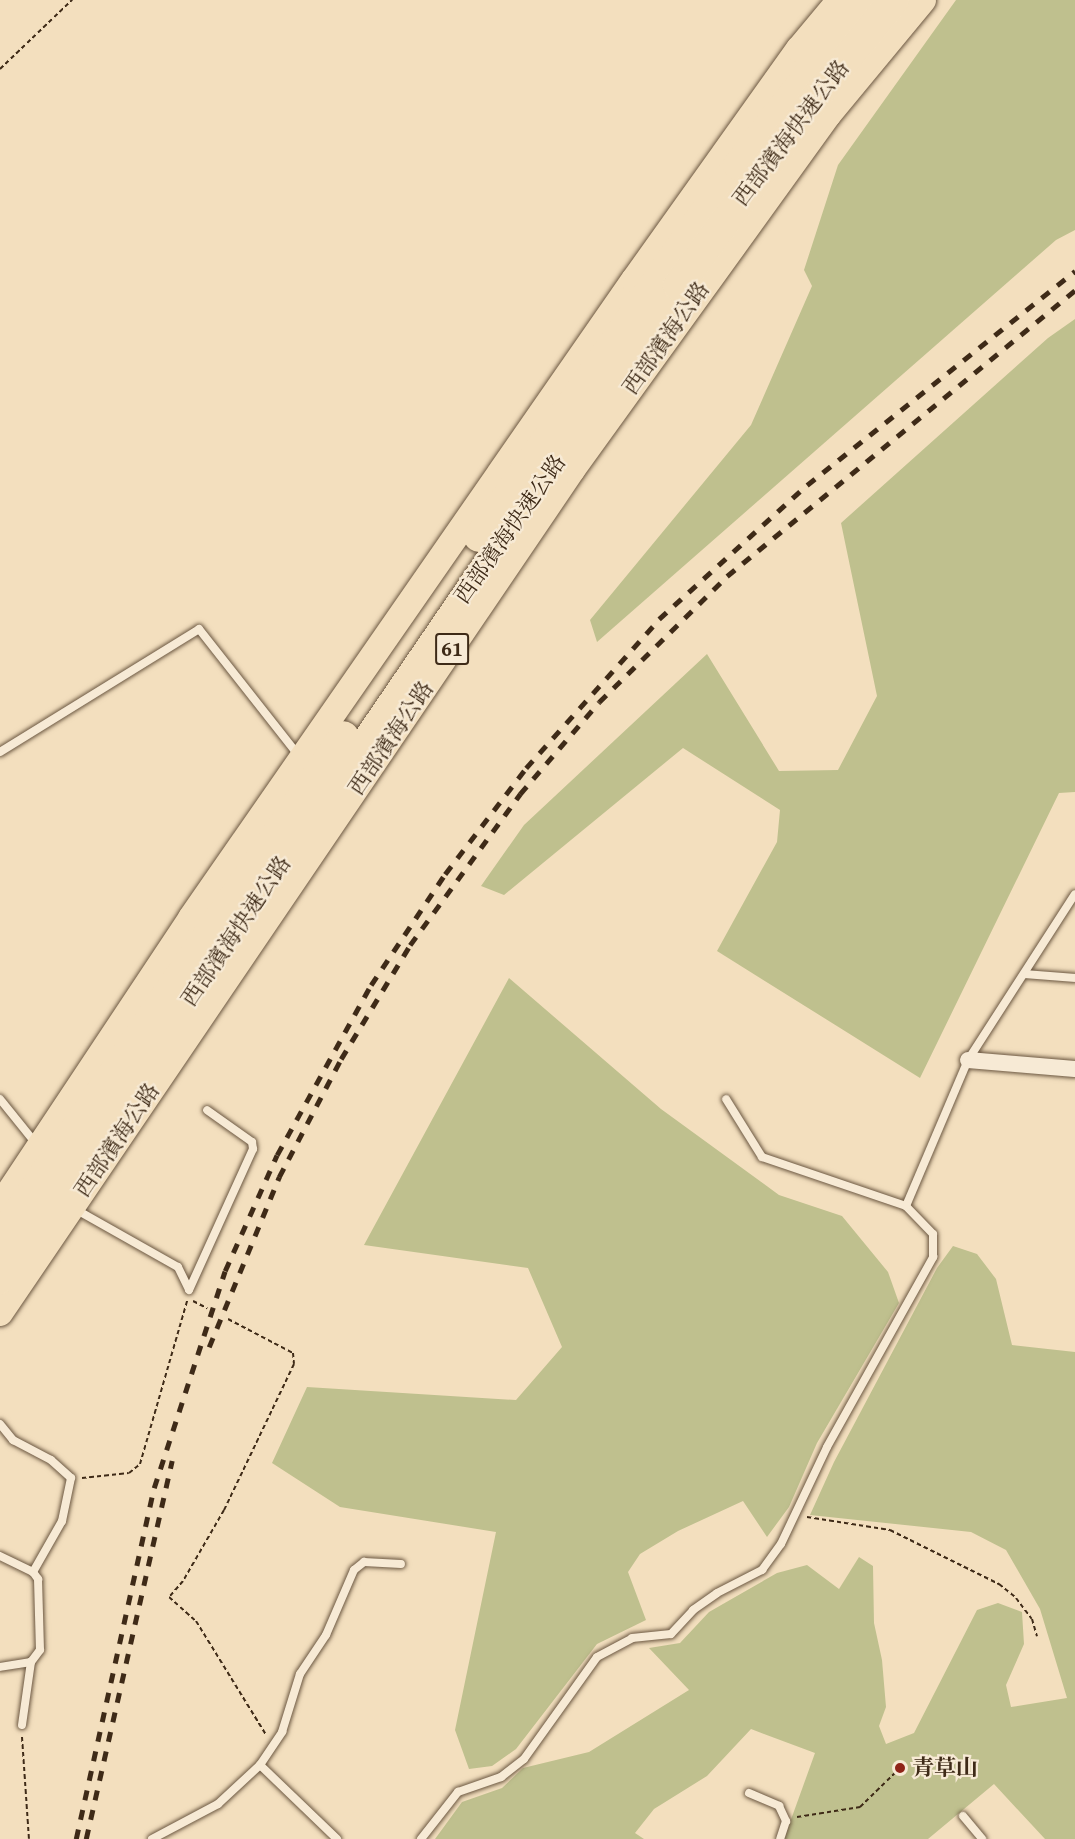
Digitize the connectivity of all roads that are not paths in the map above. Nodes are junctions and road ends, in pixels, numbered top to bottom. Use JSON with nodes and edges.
{"nodes":[{"id":1,"x":840,"y":0,"type":"edge"},
{"id":2,"x":867,"y":0,"type":"edge"},
{"id":3,"x":894,"y":0,"type":"edge"},
{"id":4,"x":923,"y":0,"type":"edge"},
{"id":5,"x":572,"y":470,"type":"junction"},
{"id":6,"x":420,"y":658,"type":"junction"},
{"id":7,"x":0,"y":752,"type":"edge"},
{"id":8,"x":302,"y":759,"type":"junction"},
{"id":9,"x":1075,"y":894,"type":"edge"},
{"id":10,"x":1025,"y":974,"type":"junction"},
{"id":11,"x":1075,"y":978,"type":"edge"},
{"id":12,"x":174,"y":981,"type":"junction"},
{"id":13,"x":968,"y":1060,"type":"junction"},
{"id":14,"x":1075,"y":1069,"type":"edge"},
{"id":15,"x":77,"y":1090,"type":"junction"},
{"id":16,"x":0,"y":1099,"type":"edge"},
{"id":17,"x":726,"y":1099,"type":"dead end"},
{"id":18,"x":207,"y":1110,"type":"dead end"},
{"id":19,"x":40,"y":1148,"type":"junction"},
{"id":20,"x":0,"y":1206,"type":"edge"},
{"id":21,"x":906,"y":1206,"type":"junction"},
{"id":22,"x":72,"y":1207,"type":"junction"},
{"id":23,"x":0,"y":1239,"type":"edge"},
{"id":24,"x":0,"y":1279,"type":"edge"},
{"id":25,"x":0,"y":1312,"type":"edge"},
{"id":26,"x":0,"y":1424,"type":"edge"},
{"id":27,"x":0,"y":1556,"type":"edge"},
{"id":28,"x":401,"y":1564,"type":"dead end"},
{"id":29,"x":33,"y":1572,"type":"junction"},
{"id":30,"x":31,"y":1662,"type":"junction"},
{"id":31,"x":0,"y":1667,"type":"edge"},
{"id":32,"x":22,"y":1725,"type":"road end"},
{"id":33,"x":260,"y":1765,"type":"junction"},
{"id":34,"x":750,"y":1793,"type":"dead end"},
{"id":35,"x":963,"y":1816,"type":"dead end"},
{"id":36,"x":152,"y":1839,"type":"edge"},
{"id":37,"x":337,"y":1839,"type":"edge"},
{"id":38,"x":421,"y":1839,"type":"edge"},
{"id":39,"x":780,"y":1839,"type":"edge"},
{"id":40,"x":982,"y":1839,"type":"edge"}],
"edges":[{"from":1,"to":8,"type":"main road"},
{"from":2,"to":12,"type":"highway","name":"西部濱海快速公路","number":"61"},
{"from":3,"to":6,"type":"highway","name":"西部濱海快速公路","number":"61"},
{"from":4,"to":5,"type":"main road","name":"西部濱海公路","number":"61"},
{"from":5,"to":6,"type":"highway"},
{"from":5,"to":22,"type":"main road","name":"西部濱海公路","number":"61"},
{"from":6,"to":24,"type":"highway","name":"西部濱海快速公路","number":"61"},
{"from":7,"to":8,"type":"lane"},
{"from":8,"to":15,"type":"main road"},
{"from":9,"to":10,"type":"lane"},
{"from":10,"to":11,"type":"lane"},
{"from":10,"to":13,"type":"lane"},
{"from":12,"to":15,"type":"highway"},
{"from":12,"to":23,"type":"highway","name":"西部濱海快速公路","number":"61"},
{"from":13,"to":14,"type":"street"},
{"from":13,"to":21,"type":"lane"},
{"from":15,"to":19,"type":"main road"},
{"from":16,"to":19,"type":"lane"},
{"from":17,"to":21,"type":"lane"},
{"from":18,"to":22,"type":"lane"},
{"from":19,"to":20,"type":"main road"},
{"from":21,"to":38,"type":"lane"},
{"from":22,"to":25,"type":"main road","name":"西部濱海公路","number":"61"},
{"from":26,"to":29,"type":"lane"},
{"from":27,"to":29,"type":"lane"},
{"from":28,"to":33,"type":"lane"},
{"from":29,"to":30,"type":"lane"},
{"from":30,"to":31,"type":"lane"},
{"from":30,"to":32,"type":"lane"},
{"from":33,"to":36,"type":"lane"},
{"from":33,"to":37,"type":"lane"},
{"from":34,"to":39,"type":"lane"},
{"from":35,"to":40,"type":"lane"}]}
